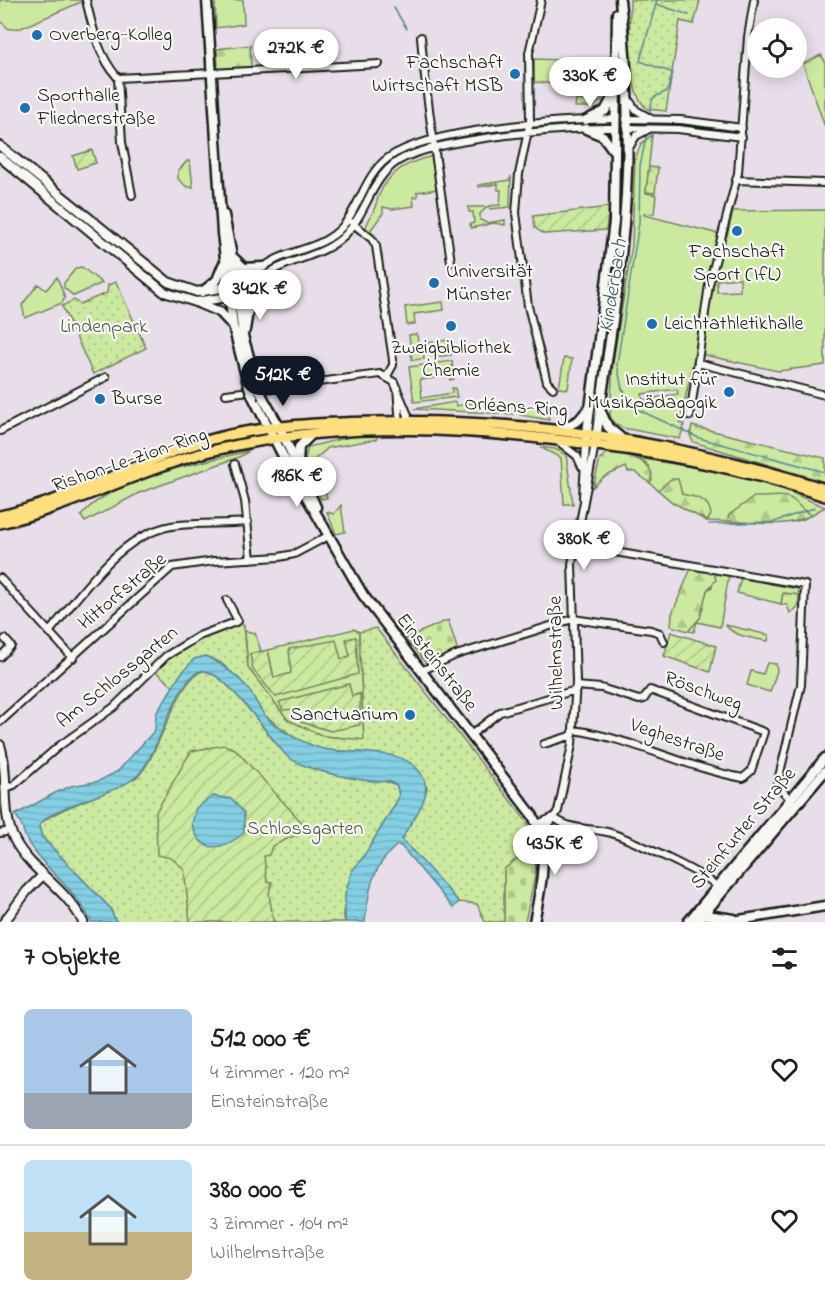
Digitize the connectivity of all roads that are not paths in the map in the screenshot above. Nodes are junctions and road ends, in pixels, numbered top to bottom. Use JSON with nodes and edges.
{"nodes":[{"id":1,"x":86,"y":0,"type":"edge"},
{"id":2,"x":207,"y":0,"type":"edge"},
{"id":3,"x":541,"y":0,"type":"edge"},
{"id":4,"x":619,"y":0,"type":"edge"},
{"id":5,"x":754,"y":0,"type":"edge"},
{"id":6,"x":421,"y":37,"type":"dead end"},
{"id":7,"x":379,"y":64,"type":"dead end"},
{"id":8,"x":211,"y":73,"type":"junction"},
{"id":9,"x":118,"y":78,"type":"junction"},
{"id":10,"x":615,"y":90,"type":"junction"},
{"id":11,"x":626,"y":91,"type":"junction"},
{"id":12,"x":649,"y":118,"type":"junction"},
{"id":13,"x":529,"y":124,"type":"junction"},
{"id":14,"x":586,"y":124,"type":"junction"},
{"id":15,"x":615,"y":124,"type":"junction"},
{"id":16,"x":626,"y":124,"type":"junction"},
{"id":17,"x":742,"y":128,"type":"junction"},
{"id":18,"x":648,"y":129,"type":"junction"},
{"id":19,"x":527,"y":134,"type":"junction"},
{"id":20,"x":742,"y":137,"type":"junction"},
{"id":21,"x":433,"y":140,"type":"junction"},
{"id":22,"x":0,"y":146,"type":"edge"},
{"id":23,"x":435,"y":149,"type":"junction"},
{"id":24,"x":615,"y":156,"type":"junction"},
{"id":25,"x":0,"y":157,"type":"edge"},
{"id":26,"x":626,"y":157,"type":"junction"},
{"id":27,"x":736,"y":180,"type":"junction"},
{"id":28,"x":825,"y":183,"type":"edge"},
{"id":29,"x":132,"y":195,"type":"dead end"},
{"id":30,"x":348,"y":220,"type":"junction"},
{"id":31,"x":354,"y":225,"type":"junction"},
{"id":32,"x":229,"y":256,"type":"junction"},
{"id":33,"x":140,"y":261,"type":"junction"},
{"id":34,"x":451,"y":262,"type":"dead end"},
{"id":35,"x":263,"y":267,"type":"junction"},
{"id":36,"x":134,"y":269,"type":"junction"},
{"id":37,"x":261,"y":279,"type":"junction"},
{"id":38,"x":233,"y":286,"type":"junction"},
{"id":39,"x":202,"y":292,"type":"junction"},
{"id":40,"x":234,"y":296,"type":"junction"},
{"id":41,"x":196,"y":302,"type":"junction"},
{"id":42,"x":233,"y":326,"type":"junction"},
{"id":43,"x":243,"y":336,"type":"junction"},
{"id":44,"x":698,"y":363,"type":"junction"},
{"id":45,"x":387,"y":376,"type":"junction"},
{"id":46,"x":106,"y":377,"type":"dead end"},
{"id":47,"x":252,"y":384,"type":"junction"},
{"id":48,"x":397,"y":388,"type":"junction"},
{"id":49,"x":553,"y":388,"type":"dead end"},
{"id":50,"x":226,"y":394,"type":"dead end"},
{"id":51,"x":825,"y":395,"type":"edge"},
{"id":52,"x":591,"y":403,"type":"junction"},
{"id":53,"x":600,"y":408,"type":"junction"},
{"id":54,"x":690,"y":416,"type":"dead end"},
{"id":55,"x":404,"y":421,"type":"junction"},
{"id":56,"x":280,"y":428,"type":"junction"},
{"id":57,"x":268,"y":429,"type":"junction"},
{"id":58,"x":562,"y":429,"type":"junction"},
{"id":59,"x":0,"y":431,"type":"edge"},
{"id":60,"x":592,"y":433,"type":"junction"},
{"id":61,"x":312,"y":434,"type":"junction"},
{"id":62,"x":620,"y":437,"type":"junction"},
{"id":63,"x":284,"y":438,"type":"junction"},
{"id":64,"x":274,"y":439,"type":"junction"},
{"id":65,"x":552,"y":439,"type":"junction"},
{"id":66,"x":591,"y":444,"type":"junction"},
{"id":67,"x":235,"y":464,"type":"dead end"},
{"id":68,"x":583,"y":470,"type":"junction"},
{"id":69,"x":301,"y":472,"type":"junction"},
{"id":70,"x":825,"y":489,"type":"edge"},
{"id":71,"x":825,"y":496,"type":"edge"},
{"id":72,"x":583,"y":498,"type":"junction"},
{"id":73,"x":0,"y":516,"type":"edge"},
{"id":74,"x":318,"y":517,"type":"junction"},
{"id":75,"x":248,"y":522,"type":"junction"},
{"id":76,"x":0,"y":523,"type":"edge"},
{"id":77,"x":328,"y":536,"type":"junction"},
{"id":78,"x":575,"y":545,"type":"junction"},
{"id":79,"x":251,"y":559,"type":"junction"},
{"id":80,"x":0,"y":578,"type":"edge"},
{"id":81,"x":227,"y":600,"type":"dead end"},
{"id":82,"x":573,"y":619,"type":"junction"},
{"id":83,"x":50,"y":631,"type":"junction"},
{"id":84,"x":5,"y":639,"type":"dead end"},
{"id":85,"x":664,"y":642,"type":"dead end"},
{"id":86,"x":0,"y":657,"type":"edge"},
{"id":87,"x":73,"y":658,"type":"junction"},
{"id":88,"x":421,"y":671,"type":"junction"},
{"id":89,"x":576,"y":688,"type":"junction"},
{"id":90,"x":0,"y":722,"type":"edge"},
{"id":91,"x":574,"y":733,"type":"junction"},
{"id":92,"x":472,"y":734,"type":"junction"},
{"id":93,"x":544,"y":744,"type":"dead end"},
{"id":94,"x":0,"y":745,"type":"edge"},
{"id":95,"x":757,"y":758,"type":"joint"},
{"id":96,"x":825,"y":758,"type":"edge"},
{"id":97,"x":825,"y":771,"type":"edge"},
{"id":98,"x":6,"y":788,"type":"junction"},
{"id":99,"x":793,"y":802,"type":"junction"},
{"id":100,"x":556,"y":814,"type":"junction"},
{"id":101,"x":538,"y":826,"type":"junction"},
{"id":102,"x":10,"y":831,"type":"junction"},
{"id":103,"x":0,"y":833,"type":"edge"},
{"id":104,"x":42,"y":876,"type":"junction"},
{"id":105,"x":717,"y":887,"type":"junction"},
{"id":106,"x":825,"y":906,"type":"edge"},
{"id":107,"x":704,"y":914,"type":"junction"},
{"id":108,"x":693,"y":920,"type":"edge"},
{"id":109,"x":730,"y":921,"type":"edge"},
{"id":110,"x":4,"y":922,"type":"edge"},
{"id":111,"x":83,"y":922,"type":"edge"},
{"id":112,"x":534,"y":922,"type":"edge"}],
"edges":[{"from":1,"to":9,"type":"street"},
{"from":2,"to":8,"type":"main road"},
{"from":3,"to":13,"type":"street"},
{"from":4,"to":10,"type":"main road"},
{"from":4,"to":11,"type":"main road"},
{"from":5,"to":17,"type":"street"},
{"from":6,"to":21,"type":"street"},
{"from":7,"to":8,"type":"street"},
{"from":8,"to":9,"type":"street"},
{"from":8,"to":32,"type":"main road"},
{"from":9,"to":29,"type":"street"},
{"from":10,"to":14,"type":"main road"},
{"from":10,"to":15,"type":"main road"},
{"from":11,"to":12,"type":"street"},
{"from":11,"to":16,"type":"main road"},
{"from":12,"to":16,"type":"street"},
{"from":12,"to":17,"type":"street"},
{"from":13,"to":14,"type":"street"},
{"from":13,"to":19,"type":"street"},
{"from":13,"to":21,"type":"street"},
{"from":14,"to":15,"type":"street"},
{"from":14,"to":19,"type":"street"},
{"from":14,"to":24,"type":"main road"},
{"from":15,"to":16,"type":"main road"},
{"from":15,"to":24,"type":"main road"},
{"from":16,"to":18,"type":"street"},
{"from":16,"to":26,"type":"main road"},
{"from":17,"to":20,"type":"street"},
{"from":18,"to":20,"type":"street"},
{"from":18,"to":26,"type":"street"},
{"from":19,"to":23,"type":"street"},
{"from":19,"to":49,"type":"street"},
{"from":20,"to":27,"type":"street"},
{"from":21,"to":23,"type":"street"},
{"from":21,"to":30,"type":"street"},
{"from":22,"to":33,"type":"street"},
{"from":23,"to":31,"type":"street"},
{"from":23,"to":34,"type":"street"},
{"from":24,"to":52,"type":"main road"},
{"from":25,"to":36,"type":"street"},
{"from":26,"to":53,"type":"main road"},
{"from":27,"to":28,"type":"street"},
{"from":27,"to":44,"type":"street"},
{"from":30,"to":31,"type":"street"},
{"from":30,"to":35,"type":"street"},
{"from":31,"to":37,"type":"street"},
{"from":31,"to":45,"type":"street"},
{"from":32,"to":35,"type":"main road"},
{"from":32,"to":38,"type":"main road"},
{"from":32,"to":39,"type":"main road"},
{"from":33,"to":36,"type":"street"},
{"from":33,"to":39,"type":"street"},
{"from":35,"to":38,"type":"street"},
{"from":36,"to":41,"type":"street"},
{"from":37,"to":40,"type":"street"},
{"from":37,"to":43,"type":"main road"},
{"from":38,"to":39,"type":"street"},
{"from":38,"to":40,"type":"main road"},
{"from":40,"to":41,"type":"street"},
{"from":40,"to":42,"type":"main road","name":"Einsteinstraße"},
{"from":40,"to":43,"type":"main road","name":"Einsteinstraße"},
{"from":41,"to":42,"type":"main road"},
{"from":42,"to":47,"type":"main road","name":"Einsteinstraße"},
{"from":43,"to":47,"type":"main road","name":"Einsteinstraße"},
{"from":44,"to":51,"type":"street"},
{"from":44,"to":54,"type":"street"},
{"from":45,"to":48,"type":"street"},
{"from":45,"to":50,"type":"street"},
{"from":46,"to":59,"type":"street"},
{"from":47,"to":56,"type":"main road","name":"Einsteinstraße","bridge":true},
{"from":47,"to":57,"type":"main road","name":"Einsteinstraße","bridge":true},
{"from":48,"to":55,"type":"street"},
{"from":48,"to":55,"type":"street"},
{"from":52,"to":58,"type":"main road"},
{"from":52,"to":60,"type":"main road"},
{"from":53,"to":60,"type":"main road"},
{"from":53,"to":62,"type":"main road"},
{"from":55,"to":56,"type":"main road","name":"Orléans-Ring"},
{"from":55,"to":58,"type":"main road","name":"Orléans-Ring"},
{"from":55,"to":61,"type":"main road","name":"Orléans-Ring"},
{"from":55,"to":65,"type":"main road","name":"Orléans-Ring"},
{"from":56,"to":57,"type":"main road","name":"Orléans-Ring"},
{"from":56,"to":63,"type":"main road","name":"Einsteinstraße"},
{"from":57,"to":64,"type":"main road","name":"Einsteinstraße"},
{"from":57,"to":73,"type":"main road","name":"Rishon-Le-Zion-Ring"},
{"from":58,"to":60,"type":"main road","name":"Orléans-Ring"},
{"from":60,"to":62,"type":"main road","name":"Orléans-Ring"},
{"from":60,"to":66,"type":"main road","name":"Wilhelmstraße"},
{"from":61,"to":63,"type":"main road","name":"Orléans-Ring"},
{"from":61,"to":69,"type":"main road"},
{"from":62,"to":70,"type":"main road","name":"Orléans-Ring"},
{"from":63,"to":64,"type":"main road","name":"Orléans-Ring"},
{"from":63,"to":69,"type":"main road","name":"Einsteinstraße"},
{"from":64,"to":74,"type":"main road","name":"Einsteinstraße"},
{"from":64,"to":76,"type":"main road","name":"Rishon-Le-Zion-Ring"},
{"from":65,"to":66,"type":"main road","name":"Orléans-Ring"},
{"from":65,"to":68,"type":"street"},
{"from":66,"to":68,"type":"street","name":"Wilhelmstraße"},
{"from":66,"to":71,"type":"main road","name":"Orléans-Ring"},
{"from":66,"to":72,"type":"street","name":"Wilhelmstraße"},
{"from":67,"to":75,"type":"street"},
{"from":68,"to":72,"type":"street","name":"Wilhelmstraße"},
{"from":69,"to":74,"type":"main road","name":"Einsteinstraße"},
{"from":72,"to":78,"type":"street","name":"Wilhelmstraße"},
{"from":74,"to":77,"type":"main road","name":"Einsteinstraße"},
{"from":75,"to":79,"type":"street"},
{"from":75,"to":83,"type":"street"},
{"from":77,"to":79,"type":"street","name":"Hittorfstraße"},
{"from":77,"to":88,"type":"main road","name":"Einsteinstraße"},
{"from":78,"to":82,"type":"street","name":"Wilhelmstraße"},
{"from":78,"to":99,"type":"street"},
{"from":79,"to":87,"type":"street","name":"Hittorfstraße"},
{"from":80,"to":83,"type":"street"},
{"from":81,"to":98,"type":"street","name":"Am Schlossgarten"},
{"from":82,"to":85,"type":"street"},
{"from":82,"to":88,"type":"street"},
{"from":82,"to":89,"type":"street","name":"Wilhelmstraße"},
{"from":83,"to":87,"type":"street"},
{"from":84,"to":86,"type":"street"},
{"from":87,"to":90,"type":"street","name":"Hittorfstraße"},
{"from":88,"to":92,"type":"main road","name":"Einsteinstraße"},
{"from":89,"to":91,"type":"street","name":"Wilhelmstraße"},
{"from":89,"to":92,"type":"street"},
{"from":89,"to":95,"type":"street","name":"Röschweg"},
{"from":91,"to":93,"type":"street","name":"Wilhelmstraße"},
{"from":91,"to":95,"type":"street","name":"Veghestraße"},
{"from":91,"to":100,"type":"street","name":"Wilhelmstraße"},
{"from":92,"to":101,"type":"main road","name":"Einsteinstraße"},
{"from":94,"to":98,"type":"street"},
{"from":96,"to":99,"type":"main road","name":"Steinfurter Straße"},
{"from":97,"to":99,"type":"main road","name":"Steinfurter Straße"},
{"from":98,"to":102,"type":"street"},
{"from":99,"to":105,"type":"main road","name":"Steinfurter Straße"},
{"from":99,"to":107,"type":"main road","name":"Steinfurter Straße"},
{"from":100,"to":101,"type":"street"},
{"from":100,"to":105,"type":"street"},
{"from":101,"to":112,"type":"main road"},
{"from":102,"to":103,"type":"street"},
{"from":102,"to":104,"type":"street"},
{"from":104,"to":110,"type":"street"},
{"from":104,"to":111,"type":"street"},
{"from":105,"to":108,"type":"main road","name":"Steinfurter Straße"},
{"from":106,"to":109,"type":"main road"},
{"from":107,"to":108,"type":"main road"},
{"from":107,"to":109,"type":"main road"}]}
